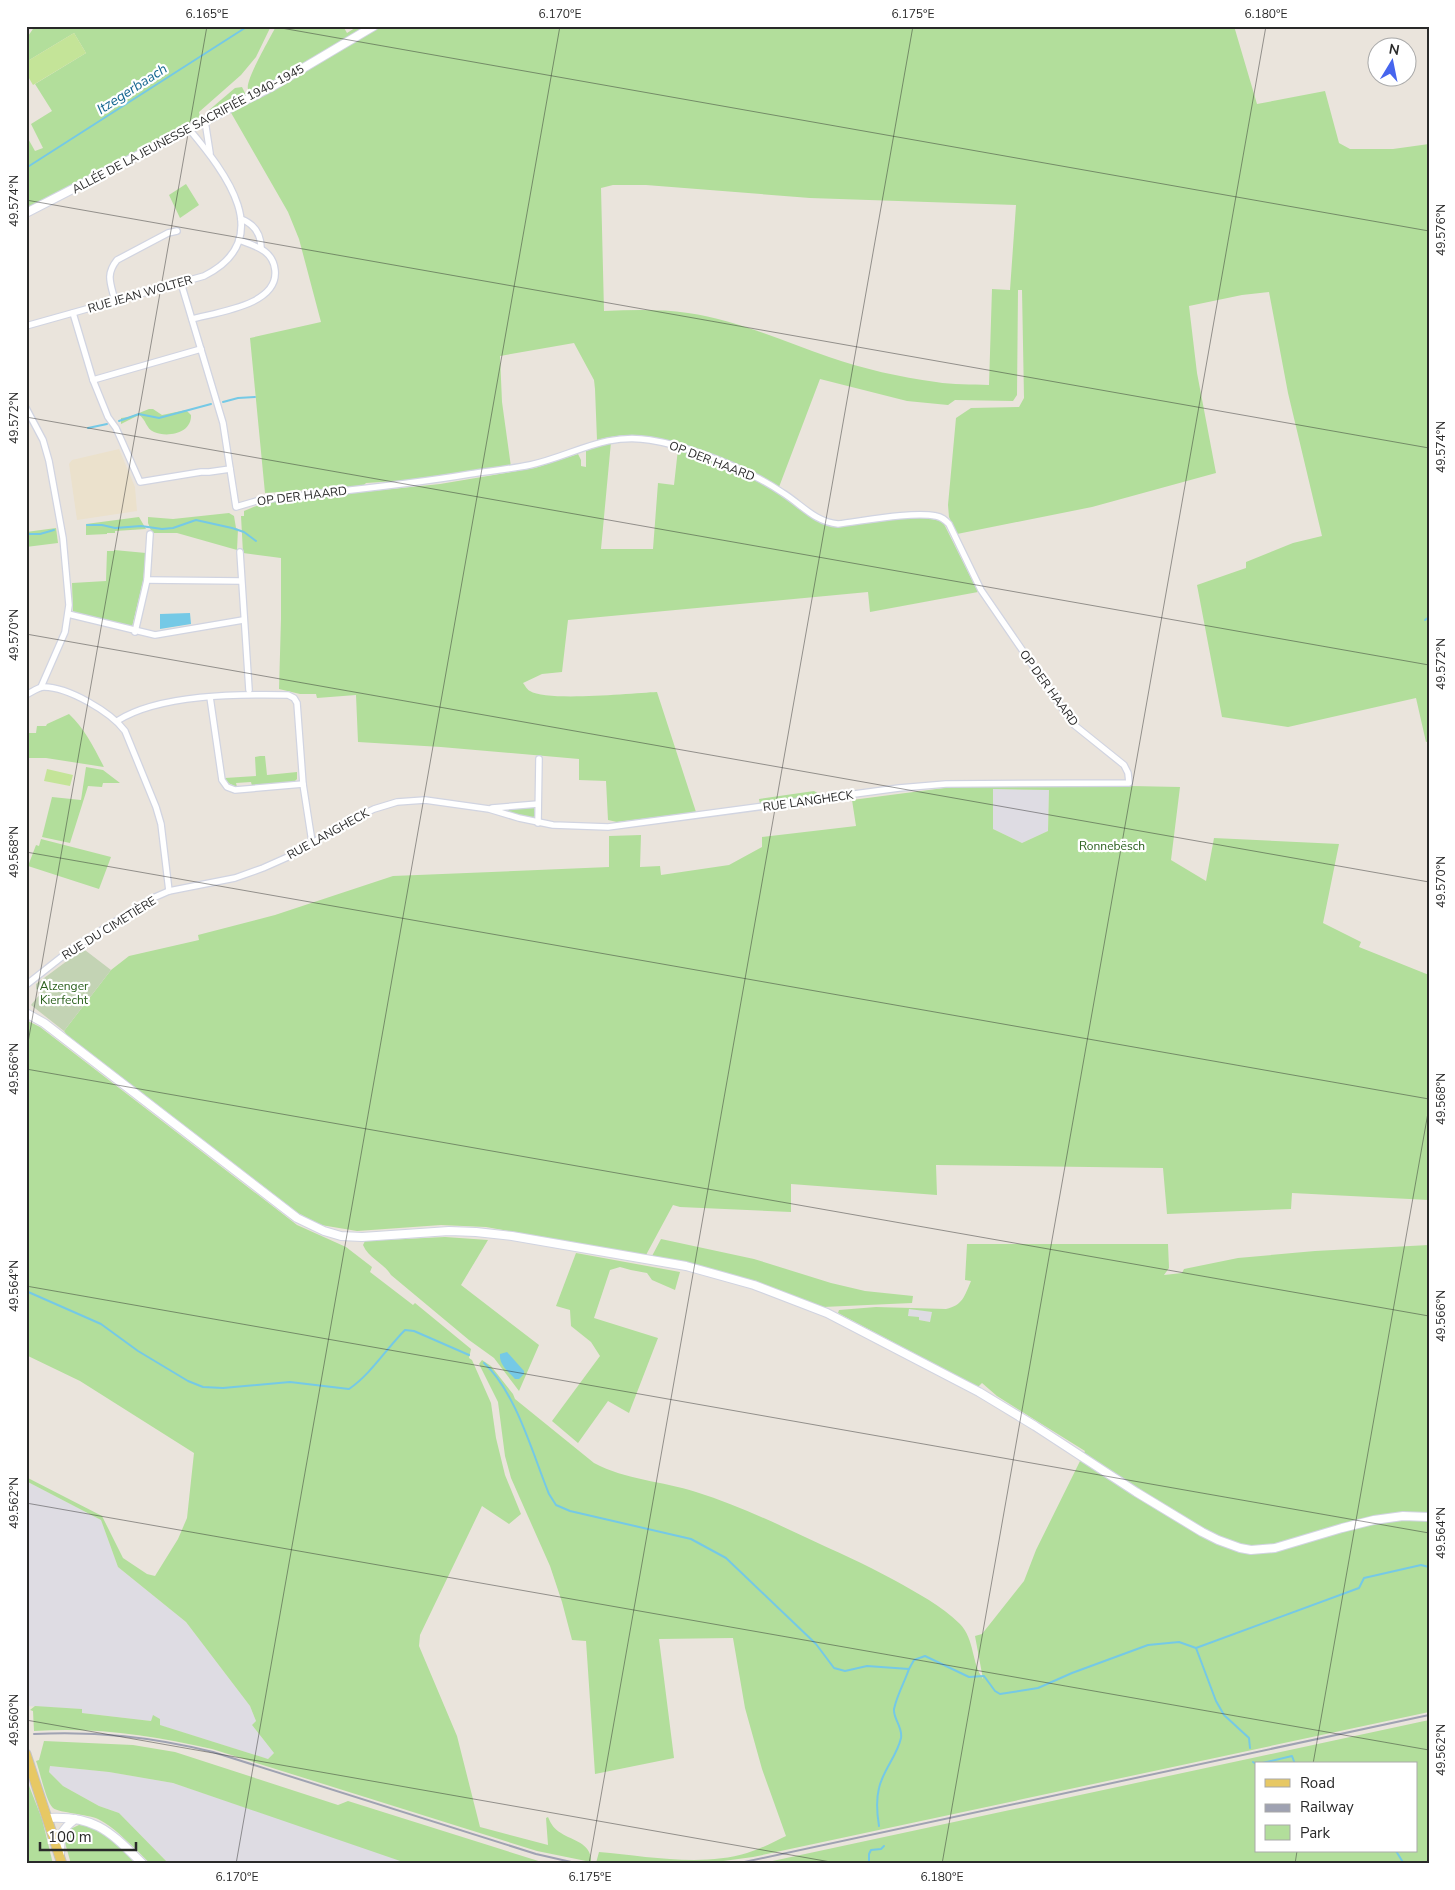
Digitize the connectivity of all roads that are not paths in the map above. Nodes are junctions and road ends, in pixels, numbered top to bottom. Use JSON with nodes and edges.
{"nodes":[{"id":1,"x":374,"y":26,"type":"edge"},
{"id":2,"x":205,"y":121,"type":"junction"},
{"id":3,"x":190,"y":129,"type":"junction"},
{"id":4,"x":211,"y":155,"type":"junction"},
{"id":5,"x":26,"y":213,"type":"edge"},
{"id":6,"x":241,"y":219,"type":"junction"},
{"id":7,"x":177,"y":231,"type":"dead end"},
{"id":8,"x":239,"y":240,"type":"junction"},
{"id":9,"x":261,"y":248,"type":"junction"},
{"id":10,"x":181,"y":282,"type":"junction"},
{"id":11,"x":116,"y":301,"type":"junction"},
{"id":12,"x":73,"y":313,"type":"junction"},
{"id":13,"x":192,"y":318,"type":"junction"},
{"id":14,"x":26,"y":326,"type":"edge"},
{"id":15,"x":201,"y":349,"type":"junction"},
{"id":16,"x":92,"y":380,"type":"junction"},
{"id":17,"x":26,"y":408,"type":"edge"},
{"id":18,"x":230,"y":469,"type":"junction"},
{"id":19,"x":150,"y":534,"type":"dead end"},
{"id":20,"x":240,"y":552,"type":"dead end"},
{"id":21,"x":147,"y":580,"type":"junction"},
{"id":22,"x":241,"y":581,"type":"junction"},
{"id":23,"x":68,"y":614,"type":"junction"},
{"id":24,"x":244,"y":620,"type":"junction"},
{"id":25,"x":134,"y":632,"type":"junction"},
{"id":26,"x":41,"y":687,"type":"junction"},
{"id":27,"x":248,"y":690,"type":"dead end"},
{"id":28,"x":26,"y":695,"type":"edge"},
{"id":29,"x":210,"y":697,"type":"junction"},
{"id":30,"x":117,"y":721,"type":"junction"},
{"id":31,"x":539,"y":759,"type":"dead end"},
{"id":32,"x":1128,"y":783,"type":"joint"},
{"id":33,"x":303,"y":784,"type":"junction"},
{"id":34,"x":538,"y":804,"type":"junction"},
{"id":35,"x":490,"y":809,"type":"junction"},
{"id":36,"x":538,"y":823,"type":"junction"},
{"id":37,"x":312,"y":842,"type":"junction"},
{"id":38,"x":169,"y":891,"type":"junction"},
{"id":39,"x":26,"y":985,"type":"edge"},
{"id":40,"x":26,"y":1013,"type":"edge"},
{"id":41,"x":1429,"y":1517,"type":"edge"},
{"id":42,"x":26,"y":1754,"type":"edge"},
{"id":43,"x":47,"y":1818,"type":"junction"},
{"id":44,"x":75,"y":1819,"type":"junction"},
{"id":45,"x":61,"y":1861,"type":"edge"},
{"id":46,"x":143,"y":1864,"type":"edge"}],
"edges":[{"from":1,"to":2,"type":"main road","name":"ALLÉE DE LA JEUNESSE SACRIFIÉE 1940-1945"},
{"from":2,"to":3,"type":"main road","name":"ALLÉE DE LA JEUNESSE SACRIFIÉE 1940-1945"},
{"from":2,"to":4,"type":"street","name":"RUE JEAN WOLTER"},
{"from":3,"to":4,"type":"street","name":"RUE JEAN WOLTER"},
{"from":3,"to":5,"type":"main road","name":"ALLÉE DE LA JEUNESSE SACRIFIÉE 1940-1945"},
{"from":4,"to":6,"type":"street","name":"RUE JEAN WOLTER"},
{"from":6,"to":8,"type":"street","name":"RUE JEAN WOLTER"},
{"from":6,"to":9,"type":"street"},
{"from":7,"to":11,"type":"street"},
{"from":8,"to":9,"type":"street"},
{"from":8,"to":10,"type":"street","name":"RUE JEAN WOLTER"},
{"from":9,"to":13,"type":"street"},
{"from":10,"to":11,"type":"street","name":"RUE JEAN WOLTER"},
{"from":10,"to":13,"type":"street"},
{"from":11,"to":12,"type":"street","name":"RUE JEAN WOLTER"},
{"from":12,"to":14,"type":"street","name":"RUE JEAN WOLTER"},
{"from":12,"to":16,"type":"street"},
{"from":13,"to":15,"type":"street"},
{"from":15,"to":16,"type":"street"},
{"from":15,"to":18,"type":"street"},
{"from":16,"to":18,"type":"street"},
{"from":17,"to":23,"type":"street"},
{"from":18,"to":32,"type":"street","name":"OP DER HAARD"},
{"from":19,"to":21,"type":"street"},
{"from":20,"to":22,"type":"street"},
{"from":21,"to":22,"type":"street"},
{"from":21,"to":25,"type":"street"},
{"from":22,"to":24,"type":"street"},
{"from":23,"to":25,"type":"street"},
{"from":23,"to":26,"type":"street"},
{"from":24,"to":25,"type":"street"},
{"from":24,"to":27,"type":"street"},
{"from":26,"to":28,"type":"street"},
{"from":26,"to":30,"type":"street"},
{"from":29,"to":30,"type":"street"},
{"from":29,"to":33,"type":"street"},
{"from":29,"to":33,"type":"street"},
{"from":30,"to":38,"type":"street"},
{"from":31,"to":34,"type":"street"},
{"from":32,"to":36,"type":"street","name":"RUE LANGHECK"},
{"from":33,"to":37,"type":"street"},
{"from":34,"to":35,"type":"street","name":"RUE LANGHECK"},
{"from":34,"to":36,"type":"street"},
{"from":35,"to":36,"type":"street","name":"RUE LANGHECK"},
{"from":35,"to":37,"type":"street","name":"RUE LANGHECK"},
{"from":37,"to":38,"type":"street","name":"RUE LANGHECK"},
{"from":38,"to":39,"type":"street","name":"RUE DU CIMETIÈRE"},
{"from":40,"to":41,"type":"main road"},
{"from":42,"to":43,"type":"main road"},
{"from":43,"to":44,"type":"main road"},
{"from":43,"to":45,"type":"main road"},
{"from":44,"to":45,"type":"main road"},
{"from":44,"to":46,"type":"main road"}]}
